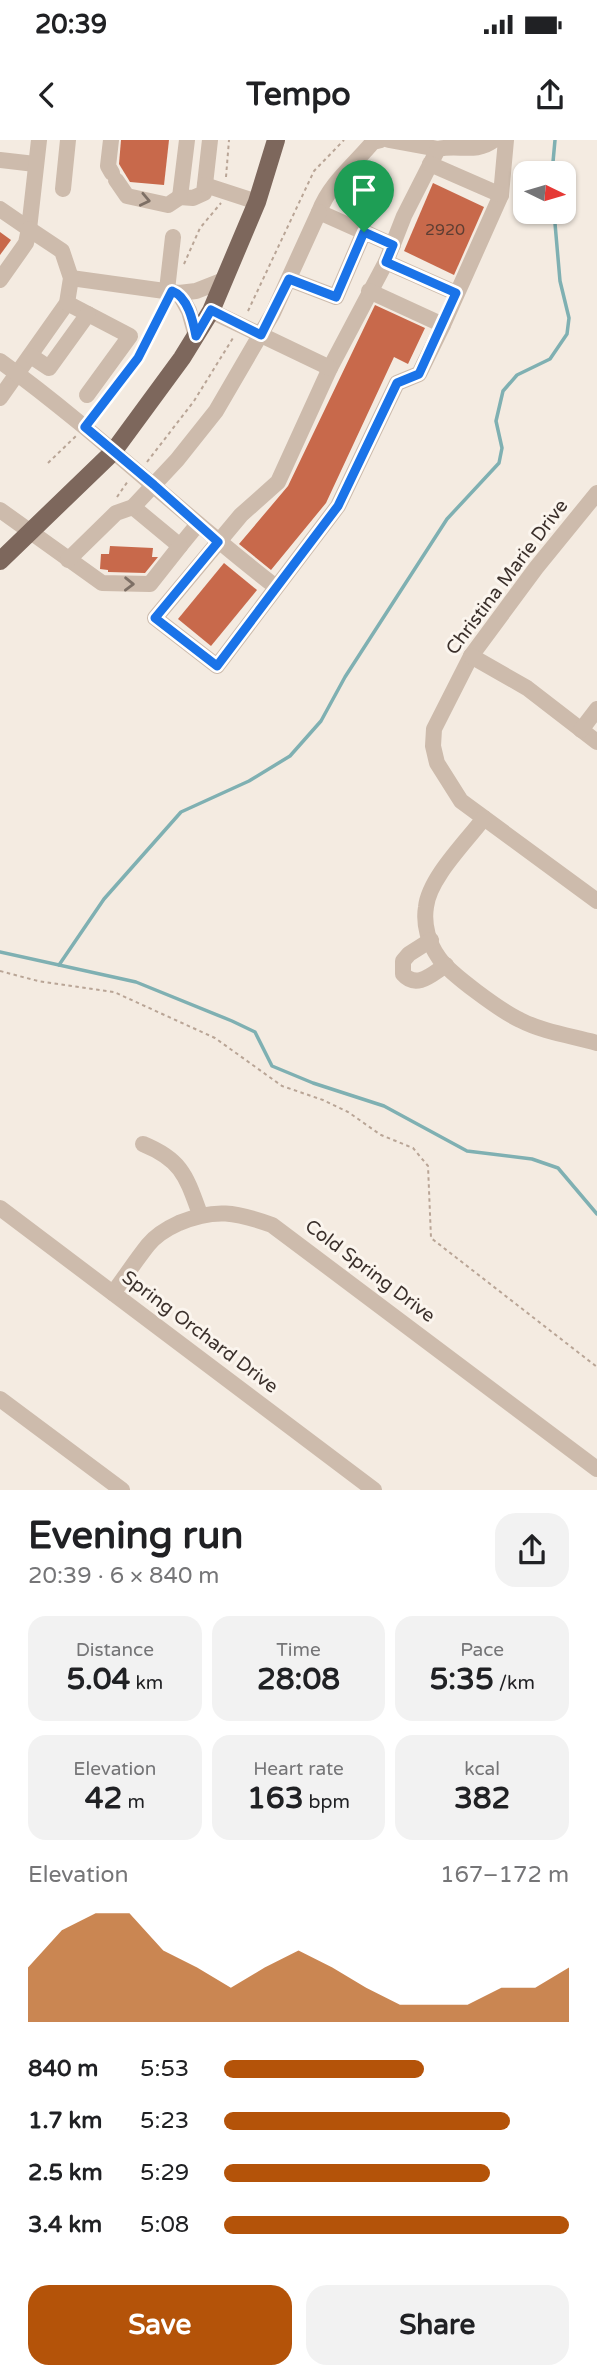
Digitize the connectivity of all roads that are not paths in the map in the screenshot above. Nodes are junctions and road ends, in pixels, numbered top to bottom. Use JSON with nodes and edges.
{"nodes":[{"id":1,"x":39,"y":140,"type":"edge"},
{"id":2,"x":68,"y":140,"type":"edge"},
{"id":3,"x":111,"y":140,"type":"edge"},
{"id":4,"x":187,"y":140,"type":"edge"},
{"id":5,"x":210,"y":140,"type":"edge"},
{"id":6,"x":276,"y":140,"type":"edge"},
{"id":7,"x":381,"y":140,"type":"edge"},
{"id":8,"x":389,"y":140,"type":"edge"},
{"id":9,"x":494,"y":140,"type":"edge"},
{"id":10,"x":506,"y":140,"type":"edge"},
{"id":11,"x":434,"y":157,"type":"junction"},
{"id":12,"x":0,"y":160,"type":"edge"},
{"id":13,"x":36,"y":164,"type":"junction"},
{"id":14,"x":205,"y":185,"type":"junction"},
{"id":15,"x":63,"y":189,"type":"dead end"},
{"id":16,"x":501,"y":195,"type":"junction"},
{"id":17,"x":180,"y":197,"type":"junction"},
{"id":18,"x":257,"y":202,"type":"junction"},
{"id":19,"x":0,"y":209,"type":"edge"},
{"id":20,"x":319,"y":212,"type":"junction"},
{"id":21,"x":29,"y":229,"type":"junction"},
{"id":22,"x":364,"y":232,"type":"junction"},
{"id":23,"x":173,"y":237,"type":"dead end"},
{"id":24,"x":393,"y":245,"type":"junction"},
{"id":25,"x":386,"y":262,"type":"junction"},
{"id":26,"x":71,"y":278,"type":"junction"},
{"id":27,"x":289,"y":279,"type":"junction"},
{"id":28,"x":0,"y":280,"type":"edge"},
{"id":29,"x":224,"y":280,"type":"junction"},
{"id":30,"x":173,"y":291,"type":"junction"},
{"id":31,"x":369,"y":291,"type":"junction"},
{"id":32,"x":456,"y":293,"type":"junction"},
{"id":33,"x":67,"y":303,"type":"junction"},
{"id":34,"x":211,"y":310,"type":"junction"},
{"id":35,"x":88,"y":314,"type":"junction"},
{"id":36,"x":443,"y":326,"type":"junction"},
{"id":37,"x":261,"y":335,"type":"junction"},
{"id":38,"x":196,"y":336,"type":"junction"},
{"id":39,"x":31,"y":356,"type":"junction"},
{"id":40,"x":0,"y":361,"type":"edge"},
{"id":41,"x":330,"y":368,"type":"junction"},
{"id":42,"x":18,"y":374,"type":"junction"},
{"id":43,"x":87,"y":395,"type":"dead end"},
{"id":44,"x":0,"y":398,"type":"edge"},
{"id":45,"x":113,"y":452,"type":"junction"},
{"id":46,"x":154,"y":485,"type":"junction"},
{"id":47,"x":597,"y":492,"type":"edge"},
{"id":48,"x":133,"y":507,"type":"junction"},
{"id":49,"x":0,"y":510,"type":"edge"},
{"id":50,"x":198,"y":524,"type":"junction"},
{"id":51,"x":30,"y":531,"type":"junction"},
{"id":52,"x":218,"y":542,"type":"junction"},
{"id":53,"x":180,"y":546,"type":"junction"},
{"id":54,"x":68,"y":560,"type":"junction"},
{"id":55,"x":0,"y":561,"type":"edge"},
{"id":56,"x":276,"y":587,"type":"junction"},
{"id":57,"x":471,"y":656,"type":"junction"},
{"id":58,"x":597,"y":709,"type":"edge"},
{"id":59,"x":582,"y":730,"type":"junction"},
{"id":60,"x":597,"y":742,"type":"edge"},
{"id":61,"x":484,"y":818,"type":"junction"},
{"id":62,"x":597,"y":901,"type":"edge"},
{"id":63,"x":430,"y":940,"type":"junction"},
{"id":64,"x":446,"y":965,"type":"junction"},
{"id":65,"x":597,"y":1042,"type":"edge"},
{"id":66,"x":143,"y":1144,"type":"dead end"},
{"id":67,"x":0,"y":1208,"type":"edge"},
{"id":68,"x":200,"y":1214,"type":"junction"},
{"id":69,"x":113,"y":1293,"type":"junction"},
{"id":70,"x":0,"y":1399,"type":"edge"},
{"id":71,"x":597,"y":1469,"type":"edge"},
{"id":72,"x":122,"y":1490,"type":"edge"},
{"id":73,"x":374,"y":1490,"type":"edge"}],
"edges":[{"from":1,"to":13,"type":"street"},
{"from":2,"to":15,"type":"street"},
{"from":3,"to":17,"type":"street","one_way":true},
{"from":4,"to":17,"type":"street"},
{"from":5,"to":14,"type":"street"},
{"from":6,"to":18,"type":"main road"},
{"from":7,"to":20,"type":"street"},
{"from":8,"to":11,"type":"street"},
{"from":9,"to":11,"type":"street"},
{"from":10,"to":16,"type":"street"},
{"from":11,"to":16,"type":"street"},
{"from":11,"to":24,"type":"street"},
{"from":12,"to":13,"type":"street"},
{"from":13,"to":21,"type":"street"},
{"from":14,"to":17,"type":"street"},
{"from":14,"to":18,"type":"street"},
{"from":16,"to":32,"type":"street"},
{"from":18,"to":29,"type":"main road"},
{"from":19,"to":21,"type":"street"},
{"from":20,"to":22,"type":"street"},
{"from":20,"to":27,"type":"street"},
{"from":21,"to":26,"type":"street"},
{"from":21,"to":28,"type":"street"},
{"from":22,"to":24,"type":"street"},
{"from":22,"to":27,"type":"street"},
{"from":23,"to":30,"type":"street"},
{"from":24,"to":25,"type":"street"},
{"from":25,"to":31,"type":"street"},
{"from":25,"to":32,"type":"street"},
{"from":26,"to":30,"type":"street"},
{"from":26,"to":33,"type":"street"},
{"from":27,"to":37,"type":"street"},
{"from":29,"to":30,"type":"street"},
{"from":29,"to":34,"type":"main road"},
{"from":30,"to":38,"type":"street"},
{"from":31,"to":36,"type":"street"},
{"from":31,"to":41,"type":"street"},
{"from":32,"to":36,"type":"street"},
{"from":33,"to":35,"type":"street"},
{"from":33,"to":39,"type":"street"},
{"from":34,"to":37,"type":"street"},
{"from":34,"to":38,"type":"main road"},
{"from":35,"to":39,"type":"street"},
{"from":35,"to":43,"type":"street"},
{"from":36,"to":56,"type":"street"},
{"from":37,"to":41,"type":"street"},
{"from":37,"to":46,"type":"street"},
{"from":38,"to":45,"type":"main road"},
{"from":39,"to":42,"type":"street"},
{"from":40,"to":42,"type":"street"},
{"from":41,"to":52,"type":"street"},
{"from":42,"to":44,"type":"street"},
{"from":42,"to":45,"type":"street"},
{"from":45,"to":46,"type":"street"},
{"from":45,"to":51,"type":"main road"},
{"from":46,"to":48,"type":"street"},
{"from":46,"to":50,"type":"street"},
{"from":47,"to":57,"type":"street","name":"Christina Marie Drive"},
{"from":48,"to":53,"type":"street"},
{"from":48,"to":54,"type":"street"},
{"from":49,"to":51,"type":"street"},
{"from":50,"to":52,"type":"street"},
{"from":50,"to":53,"type":"street"},
{"from":51,"to":54,"type":"street"},
{"from":51,"to":55,"type":"main road"},
{"from":52,"to":56,"type":"street"},
{"from":52,"to":56,"type":"street"},
{"from":54,"to":53,"type":"street","one_way":true},
{"from":57,"to":59,"type":"street"},
{"from":57,"to":61,"type":"street","name":"Christina Marie Drive"},
{"from":58,"to":59,"type":"street"},
{"from":59,"to":60,"type":"street"},
{"from":61,"to":62,"type":"street","name":"Christina Marie Drive"},
{"from":61,"to":63,"type":"street"},
{"from":63,"to":64,"type":"street"},
{"from":63,"to":64,"type":"street"},
{"from":64,"to":65,"type":"street"},
{"from":66,"to":68,"type":"street"},
{"from":67,"to":69,"type":"street","name":"Spring Orchard Drive"},
{"from":68,"to":69,"type":"street","name":"Cold Spring Drive"},
{"from":68,"to":71,"type":"street","name":"Cold Spring Drive"},
{"from":69,"to":73,"type":"street","name":"Spring Orchard Drive"},
{"from":70,"to":72,"type":"street"}]}
